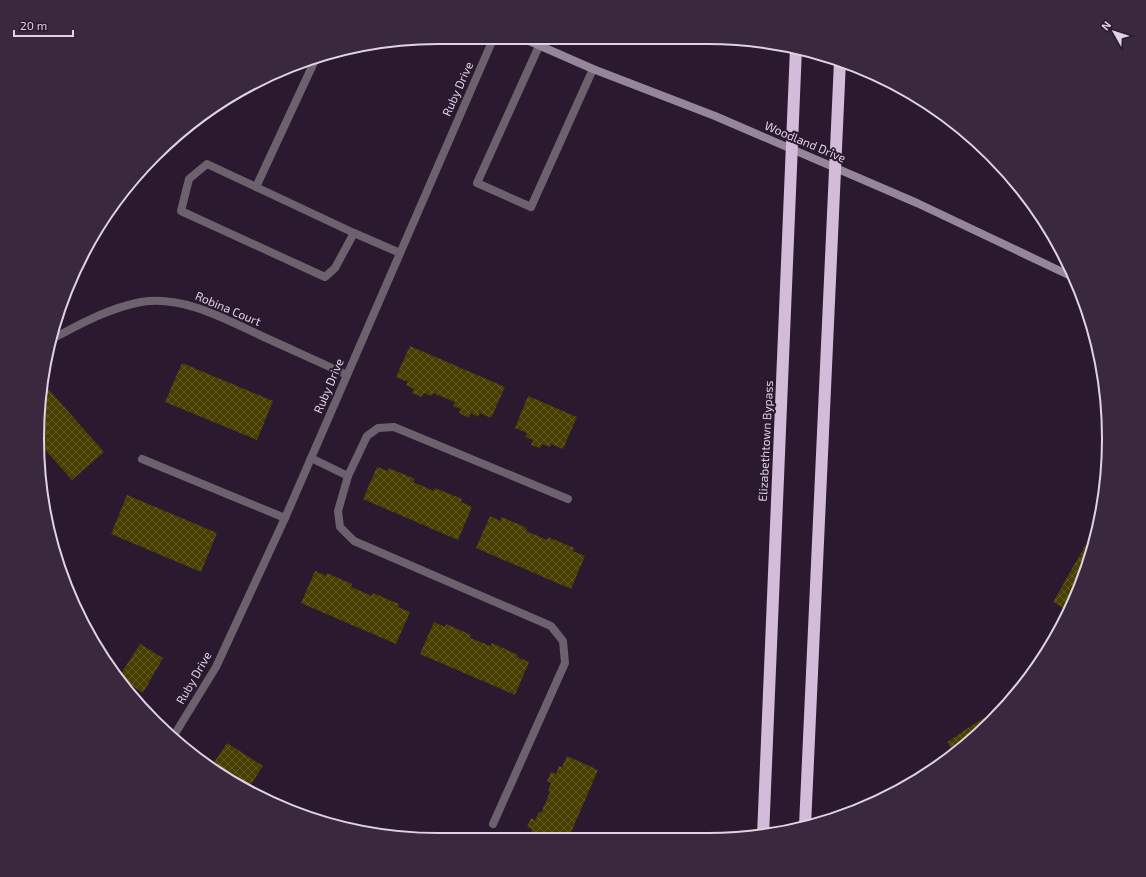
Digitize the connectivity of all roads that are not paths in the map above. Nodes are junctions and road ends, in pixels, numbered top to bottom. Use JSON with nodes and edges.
{"nodes":[{"id":1,"x":491,"y":44,"type":"edge"},
{"id":2,"x":535,"y":44,"type":"edge"},
{"id":3,"x":539,"y":46,"type":"junction"},
{"id":4,"x":796,"y":54,"type":"edge"},
{"id":5,"x":313,"y":65,"type":"edge"},
{"id":6,"x":840,"y":67,"type":"edge"},
{"id":7,"x":594,"y":69,"type":"junction"},
{"id":8,"x":256,"y":187,"type":"junction"},
{"id":9,"x":354,"y":234,"type":"junction"},
{"id":10,"x":400,"y":253,"type":"junction"},
{"id":11,"x":1065,"y":273,"type":"edge"},
{"id":12,"x":57,"y":336,"type":"edge"},
{"id":13,"x":347,"y":375,"type":"junction"},
{"id":14,"x":311,"y":458,"type":"junction"},
{"id":15,"x":142,"y":459,"type":"dead end"},
{"id":16,"x":348,"y":476,"type":"junction"},
{"id":17,"x":568,"y":499,"type":"dead end"},
{"id":18,"x":285,"y":518,"type":"junction"},
{"id":19,"x":176,"y":733,"type":"edge"},
{"id":20,"x":805,"y":821,"type":"edge"},
{"id":21,"x":493,"y":824,"type":"dead end"},
{"id":22,"x":763,"y":829,"type":"edge"}],
"edges":[{"from":1,"to":10,"type":"street","name":"Ruby Drive"},
{"from":2,"to":3,"type":"street","name":"Woodland Drive"},
{"from":3,"to":7,"type":"street","name":"Woodland Drive"},
{"from":3,"to":7,"type":"street"},
{"from":4,"to":22,"type":"highway","name":"Elizabethtown Bypass"},
{"from":5,"to":8,"type":"street"},
{"from":6,"to":20,"type":"highway"},
{"from":7,"to":11,"type":"street","name":"Woodland Drive"},
{"from":8,"to":9,"type":"street"},
{"from":8,"to":9,"type":"street"},
{"from":9,"to":10,"type":"street"},
{"from":10,"to":13,"type":"street","name":"Ruby Drive"},
{"from":12,"to":13,"type":"street","name":"Robina Court"},
{"from":13,"to":14,"type":"street","name":"Ruby Drive"},
{"from":14,"to":16,"type":"street"},
{"from":14,"to":18,"type":"street","name":"Ruby Drive"},
{"from":15,"to":18,"type":"street"},
{"from":16,"to":17,"type":"street"},
{"from":16,"to":21,"type":"street"},
{"from":18,"to":19,"type":"street","name":"Ruby Drive"}]}
